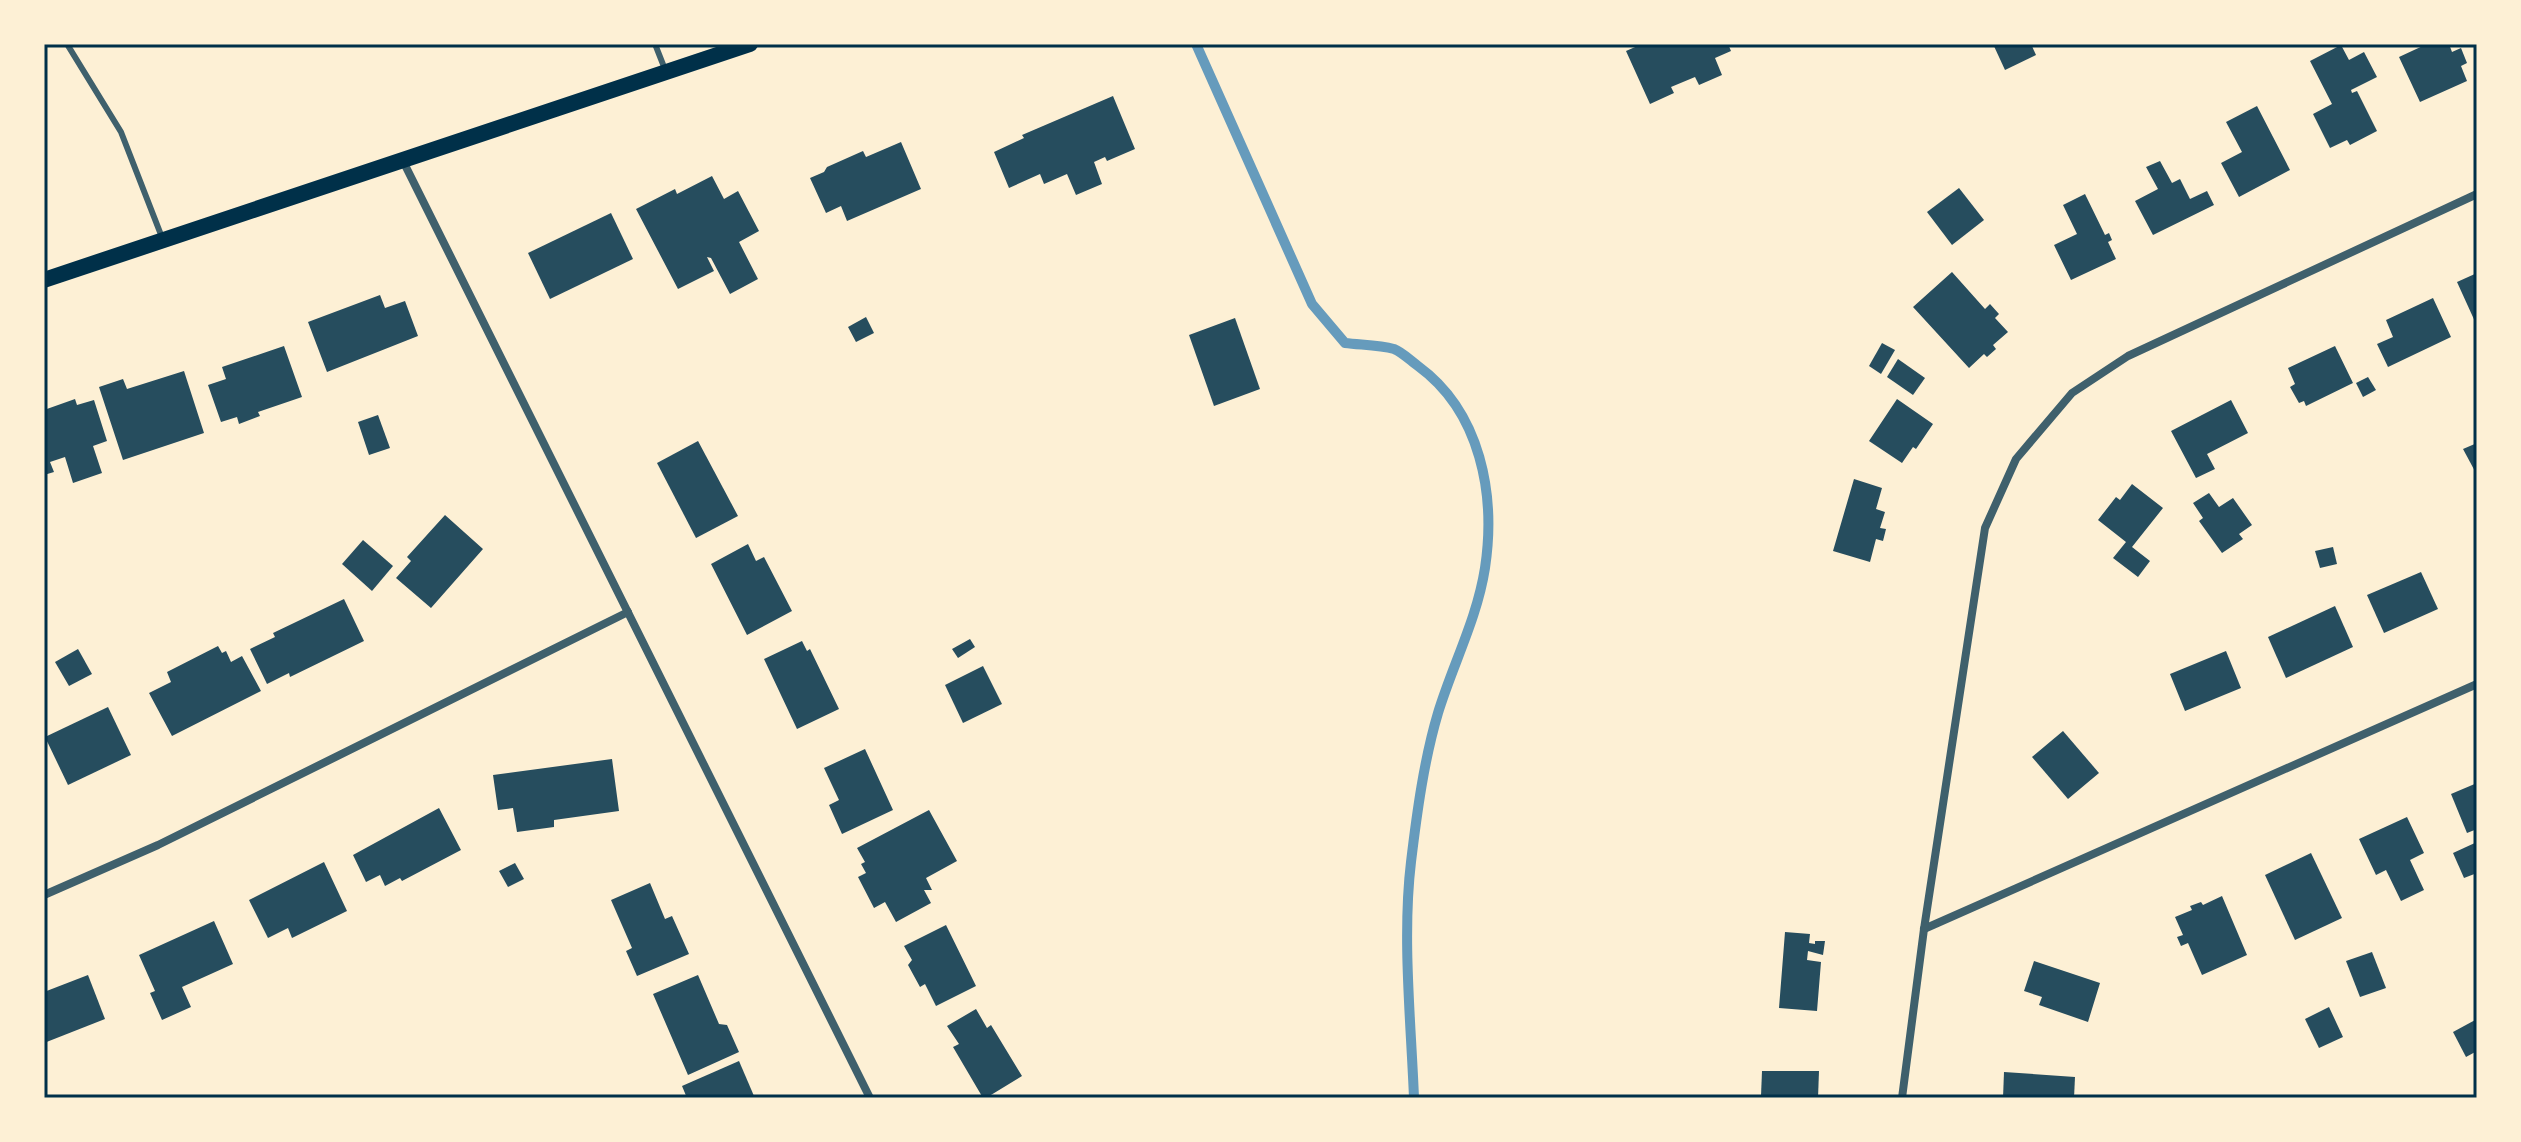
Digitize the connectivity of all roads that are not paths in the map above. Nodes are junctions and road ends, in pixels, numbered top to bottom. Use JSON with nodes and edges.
{"nodes":[{"id":1,"x":67,"y":44,"type":"edge"},
{"id":2,"x":655,"y":44,"type":"edge"},
{"id":3,"x":750,"y":44,"type":"edge"},
{"id":4,"x":666,"y":72,"type":"junction"},
{"id":5,"x":402,"y":159,"type":"junction"},
{"id":6,"x":2477,"y":194,"type":"edge"},
{"id":7,"x":163,"y":240,"type":"junction"},
{"id":8,"x":44,"y":280,"type":"edge"},
{"id":9,"x":628,"y":612,"type":"junction"},
{"id":10,"x":2477,"y":684,"type":"edge"},
{"id":11,"x":44,"y":895,"type":"edge"},
{"id":12,"x":1924,"y":929,"type":"junction"},
{"id":13,"x":870,"y":1098,"type":"edge"},
{"id":14,"x":1902,"y":1098,"type":"edge"}],
"edges":[{"from":1,"to":7,"type":"lane"},
{"from":2,"to":4,"type":"lane"},
{"from":3,"to":4,"type":"main road"},
{"from":4,"to":5,"type":"main road"},
{"from":5,"to":7,"type":"main road"},
{"from":5,"to":9,"type":"street"},
{"from":6,"to":12,"type":"street"},
{"from":7,"to":8,"type":"main road"},
{"from":9,"to":11,"type":"street"},
{"from":9,"to":13,"type":"street"},
{"from":10,"to":12,"type":"street"},
{"from":12,"to":14,"type":"street"}]}
